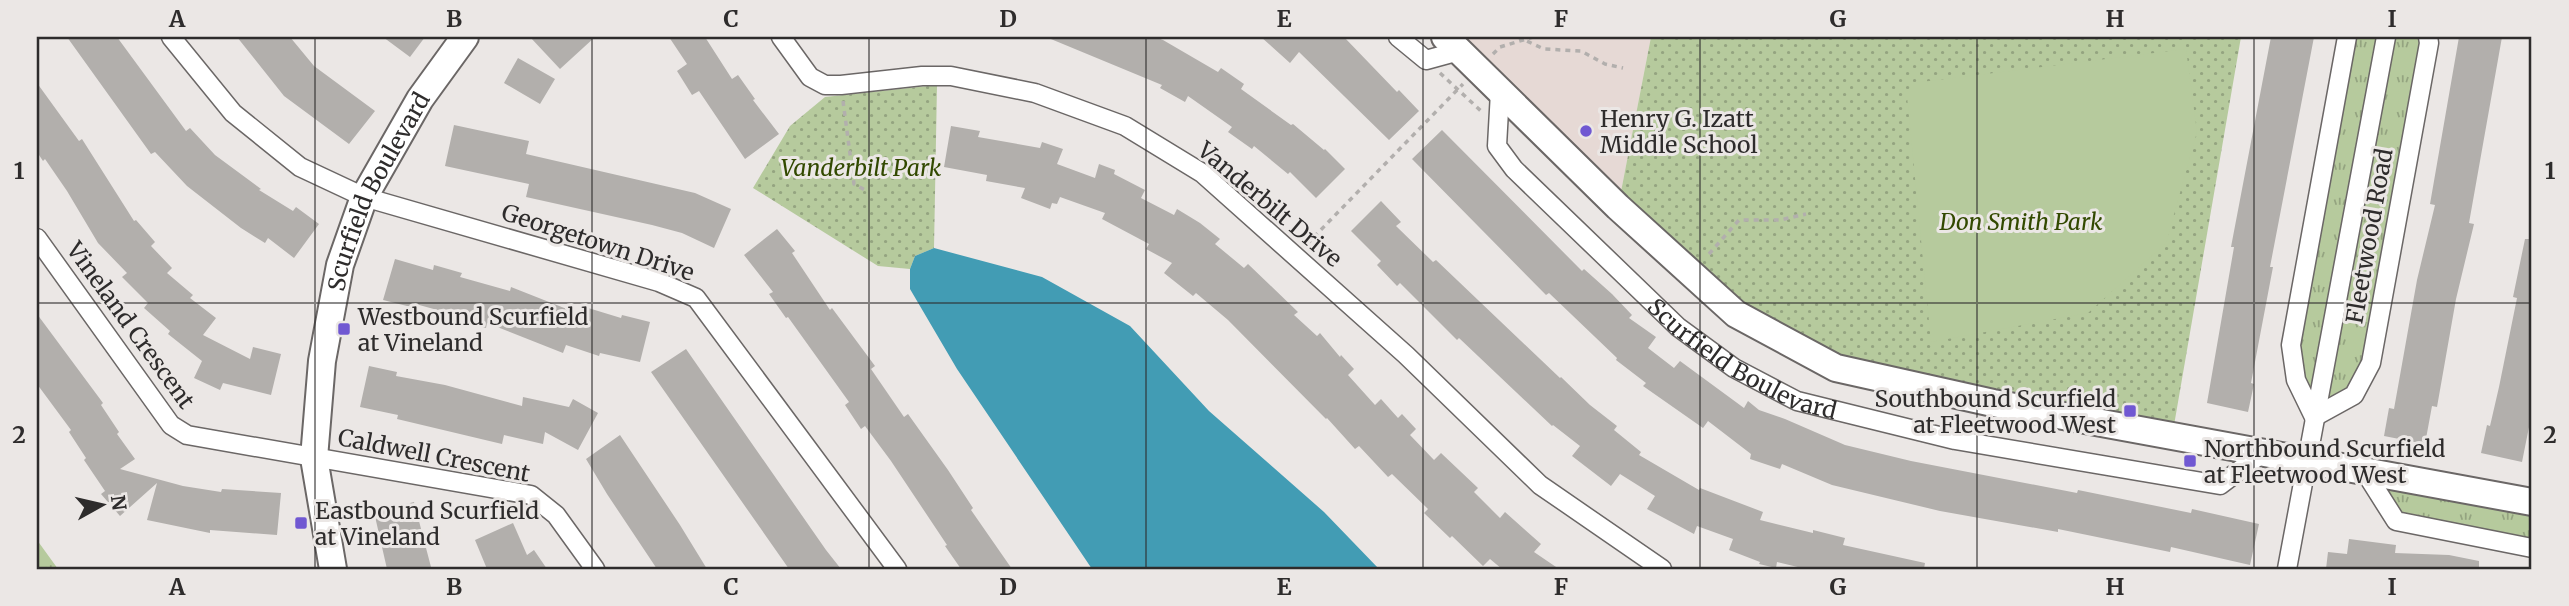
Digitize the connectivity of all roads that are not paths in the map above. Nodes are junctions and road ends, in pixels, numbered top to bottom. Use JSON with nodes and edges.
{"nodes":[{"id":1,"x":171,"y":37,"type":"edge"},
{"id":2,"x":465,"y":37,"type":"edge"},
{"id":3,"x":781,"y":37,"type":"edge"},
{"id":4,"x":1398,"y":37,"type":"edge"},
{"id":5,"x":2347,"y":37,"type":"edge"},
{"id":6,"x":2386,"y":37,"type":"edge"},
{"id":7,"x":2428,"y":37,"type":"edge"},
{"id":8,"x":1461,"y":52,"type":"edge"},
{"id":9,"x":1500,"y":92,"type":"junction"},
{"id":10,"x":364,"y":197,"type":"junction"},
{"id":11,"x":37,"y":238,"type":"edge"},
{"id":12,"x":2314,"y":416,"type":"junction"},
{"id":13,"x":2261,"y":454,"type":"junction"},
{"id":14,"x":314,"y":458,"type":"junction"},
{"id":15,"x":2306,"y":461,"type":"junction"},
{"id":16,"x":2365,"y":472,"type":"junction"},
{"id":17,"x":2532,"y":502,"type":"edge"},
{"id":18,"x":2532,"y":548,"type":"edge"},
{"id":19,"x":333,"y":569,"type":"edge"},
{"id":20,"x":595,"y":569,"type":"edge"},
{"id":21,"x":897,"y":569,"type":"edge"},
{"id":22,"x":1662,"y":569,"type":"edge"},
{"id":23,"x":2287,"y":569,"type":"edge"}],
"edges":[{"from":1,"to":10,"type":"street"},
{"from":2,"to":10,"type":"street","name":"Scurfield Boulevard"},
{"from":3,"to":22,"type":"street","name":"Vanderbilt Drive"},
{"from":4,"to":8,"type":"street"},
{"from":5,"to":12,"type":"street"},
{"from":6,"to":12,"type":"street","name":"Fleetwood Road"},
{"from":7,"to":12,"type":"street","name":"Fleetwood Road"},
{"from":8,"to":9,"type":"street","name":"Scurfield Boulevard"},
{"from":9,"to":13,"type":"street","name":"Scurfield Boulevard"},
{"from":9,"to":13,"type":"street","name":"Scurfield Boulevard"},
{"from":10,"to":14,"type":"street","name":"Scurfield Boulevard"},
{"from":10,"to":21,"type":"street","name":"Georgetown Drive"},
{"from":11,"to":14,"type":"street","name":"Vineland Crescent"},
{"from":12,"to":15,"type":"street","name":"Fleetwood Road"},
{"from":13,"to":15,"type":"street","name":"Scurfield Boulevard"},
{"from":14,"to":19,"type":"street","name":"Scurfield Boulevard"},
{"from":14,"to":20,"type":"street","name":"Caldwell Crescent"},
{"from":15,"to":16,"type":"street","name":"Scurfield Boulevard"},
{"from":15,"to":23,"type":"street","name":"Fleetwood Road"},
{"from":16,"to":17,"type":"street","name":"Scurfield Boulevard"},
{"from":16,"to":18,"type":"street"}]}
